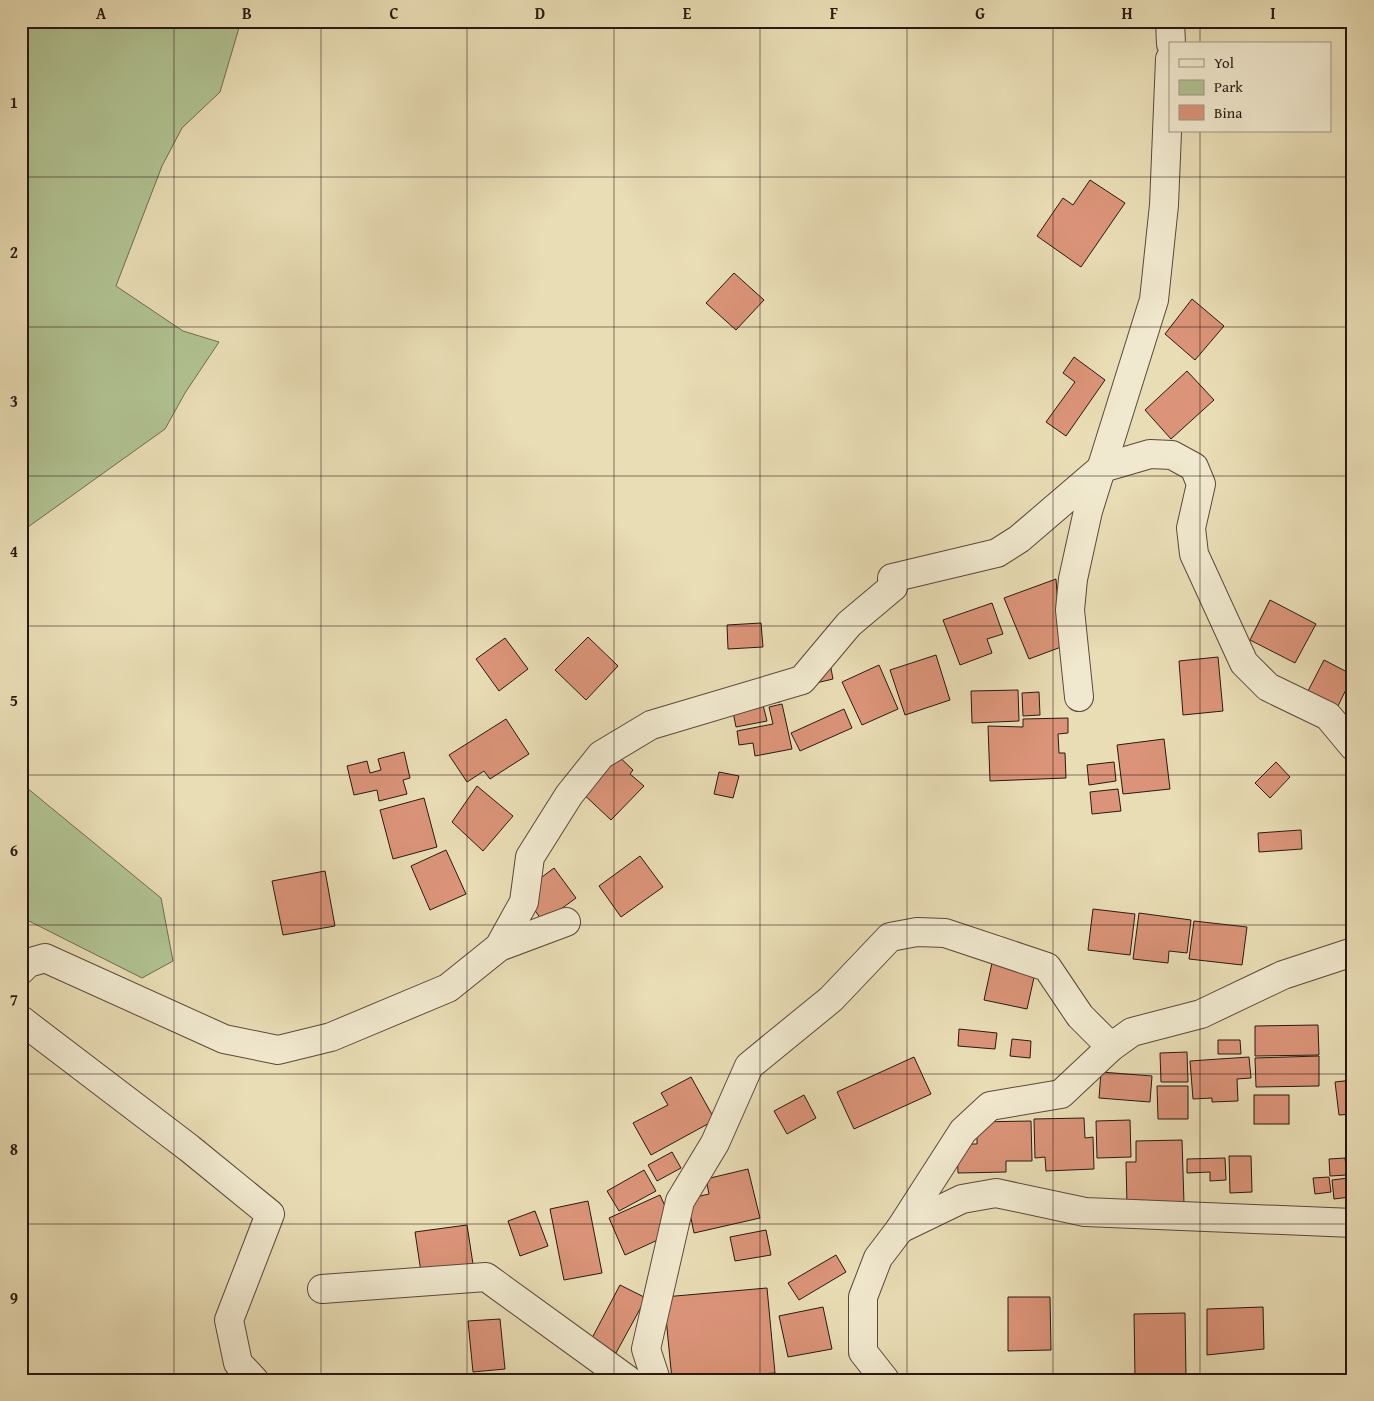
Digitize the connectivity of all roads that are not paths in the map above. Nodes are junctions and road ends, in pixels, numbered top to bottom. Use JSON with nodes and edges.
{"nodes":[{"id":1,"x":1170,"y":21,"type":"edge"},
{"id":2,"x":1171,"y":42,"type":"edge"},
{"id":3,"x":1169,"y":83,"type":"edge"},
{"id":4,"x":1102,"y":468,"type":"junction"},
{"id":5,"x":1079,"y":697,"type":"dead end"},
{"id":6,"x":1353,"y":746,"type":"edge"},
{"id":7,"x":566,"y":922,"type":"dead end"},
{"id":8,"x":499,"y":947,"type":"junction"},
{"id":9,"x":1353,"y":952,"type":"edge"},
{"id":10,"x":24,"y":963,"type":"edge"},
{"id":11,"x":21,"y":1020,"type":"edge"},
{"id":12,"x":1111,"y":1047,"type":"junction"},
{"id":13,"x":1353,"y":1223,"type":"edge"},
{"id":14,"x":900,"y":1229,"type":"junction"},
{"id":15,"x":322,"y":1289,"type":"dead end"},
{"id":16,"x":254,"y":1380,"type":"edge"},
{"id":17,"x":628,"y":1380,"type":"edge"},
{"id":18,"x":656,"y":1380,"type":"edge"},
{"id":19,"x":885,"y":1380,"type":"edge"}],
"edges":[{"from":1,"to":2,"type":"street"},
{"from":3,"to":4,"type":"street"},
{"from":4,"to":5,"type":"street"},
{"from":4,"to":6,"type":"street"},
{"from":4,"to":8,"type":"street"},
{"from":7,"to":8,"type":"street"},
{"from":8,"to":10,"type":"street"},
{"from":9,"to":12,"type":"street"},
{"from":11,"to":16,"type":"street"},
{"from":12,"to":14,"type":"street"},
{"from":12,"to":18,"type":"street"},
{"from":13,"to":14,"type":"street"},
{"from":14,"to":19,"type":"street"},
{"from":15,"to":17,"type":"street"}]}
